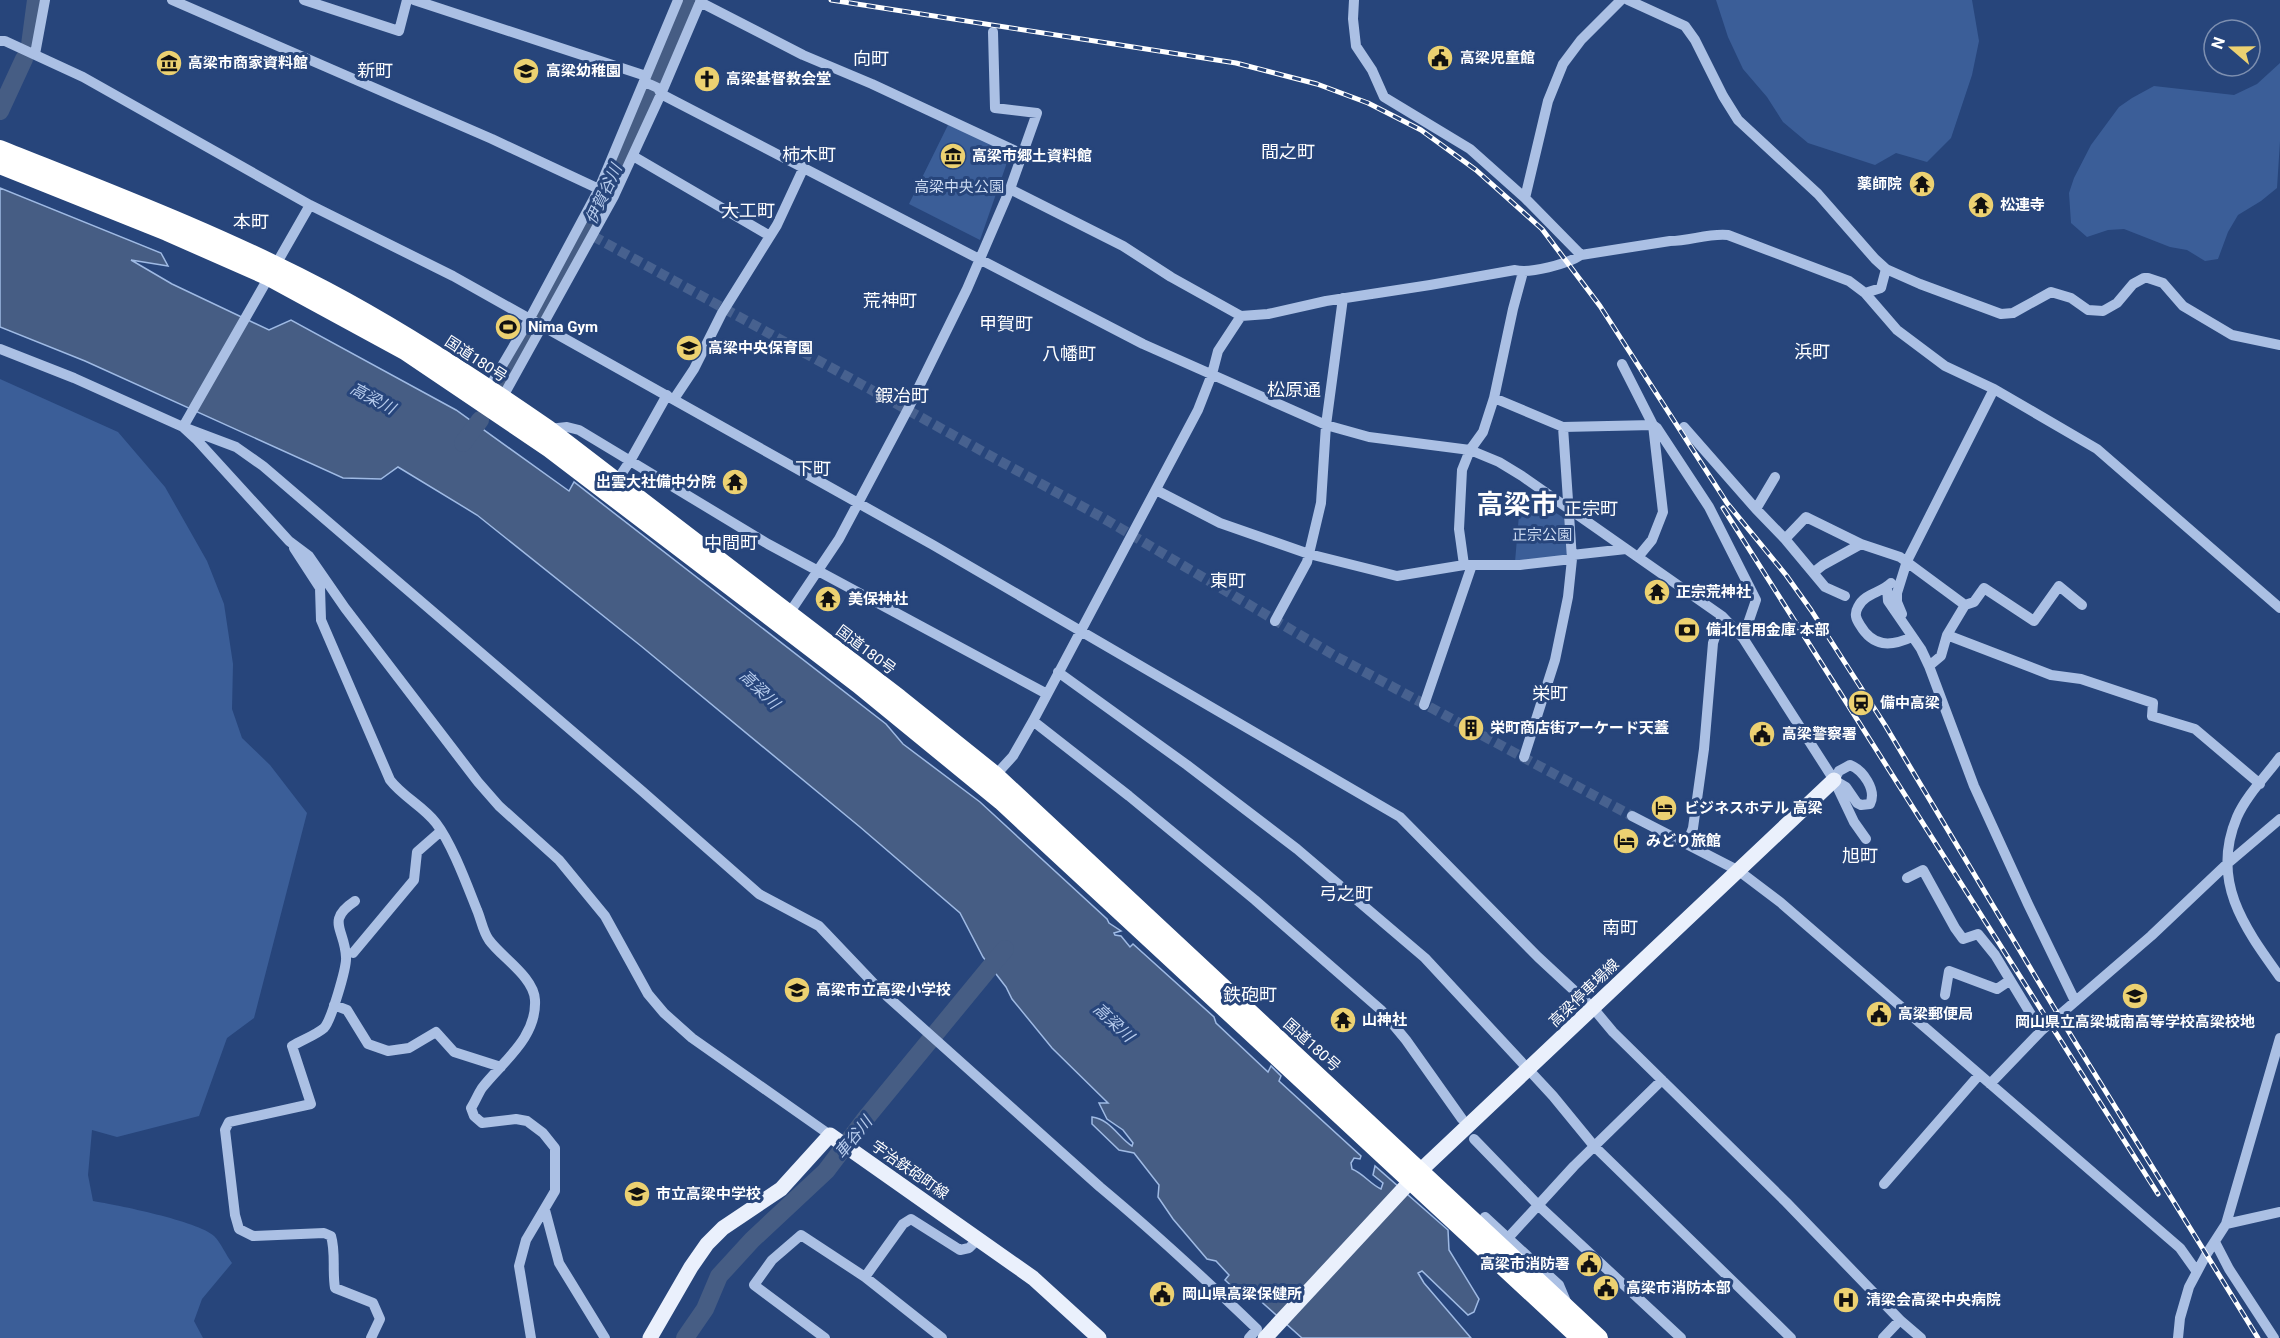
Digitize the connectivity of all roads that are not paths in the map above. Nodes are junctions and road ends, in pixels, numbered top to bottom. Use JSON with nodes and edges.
{"nodes":[{"id":1,"x":45,"y":0,"type":"edge"},
{"id":2,"x":172,"y":0,"type":"edge"},
{"id":3,"x":304,"y":0,"type":"edge"},
{"id":4,"x":407,"y":0,"type":"edge"},
{"id":5,"x":414,"y":0,"type":"edge"},
{"id":6,"x":678,"y":0,"type":"edge"},
{"id":7,"x":1354,"y":0,"type":"edge"},
{"id":8,"x":1621,"y":0,"type":"edge"},
{"id":9,"x":1628,"y":0,"type":"edge"},
{"id":10,"x":700,"y":1,"type":"edge"},
{"id":11,"x":993,"y":32,"type":"dead end"},
{"id":12,"x":0,"y":41,"type":"edge"},
{"id":13,"x":35,"y":54,"type":"junction"},
{"id":14,"x":653,"y":86,"type":"junction"},
{"id":15,"x":0,"y":149,"type":"edge"},
{"id":16,"x":1022,"y":154,"type":"junction"},
{"id":17,"x":633,"y":156,"type":"junction"},
{"id":18,"x":0,"y":165,"type":"edge"},
{"id":19,"x":804,"y":167,"type":"junction"},
{"id":20,"x":1010,"y":189,"type":"junction"},
{"id":21,"x":606,"y":193,"type":"junction"},
{"id":22,"x":1525,"y":198,"type":"junction"},
{"id":23,"x":310,"y":205,"type":"junction"},
{"id":24,"x":770,"y":236,"type":"junction"},
{"id":25,"x":1581,"y":255,"type":"junction"},
{"id":26,"x":978,"y":260,"type":"junction"},
{"id":27,"x":567,"y":265,"type":"junction"},
{"id":28,"x":1886,"y":269,"type":"junction"},
{"id":29,"x":1523,"y":272,"type":"junction"},
{"id":30,"x":269,"y":277,"type":"junction"},
{"id":31,"x":1865,"y":293,"type":"junction"},
{"id":32,"x":1343,"y":298,"type":"junction"},
{"id":33,"x":1241,"y":316,"type":"junction"},
{"id":34,"x":536,"y":323,"type":"junction"},
{"id":35,"x":2280,"y":345,"type":"edge"},
{"id":36,"x":0,"y":349,"type":"edge"},
{"id":37,"x":1622,"y":364,"type":"dead end"},
{"id":38,"x":1212,"y":374,"type":"junction"},
{"id":39,"x":1994,"y":389,"type":"junction"},
{"id":40,"x":670,"y":397,"type":"junction"},
{"id":41,"x":1494,"y":398,"type":"junction"},
{"id":42,"x":492,"y":399,"type":"junction"},
{"id":43,"x":186,"y":423,"type":"junction"},
{"id":44,"x":1326,"y":425,"type":"junction"},
{"id":45,"x":1653,"y":425,"type":"junction"},
{"id":46,"x":1563,"y":427,"type":"junction"},
{"id":47,"x":1684,"y":427,"type":"dead end"},
{"id":48,"x":548,"y":429,"type":"junction"},
{"id":49,"x":1470,"y":450,"type":"junction"},
{"id":50,"x":630,"y":461,"type":"junction"},
{"id":51,"x":1775,"y":477,"type":"dead end"},
{"id":52,"x":616,"y":482,"type":"junction"},
{"id":53,"x":1156,"y":490,"type":"junction"},
{"id":54,"x":858,"y":502,"type":"junction"},
{"id":55,"x":1567,"y":507,"type":"junction"},
{"id":56,"x":1756,"y":509,"type":"junction"},
{"id":57,"x":1785,"y":538,"type":"junction"},
{"id":58,"x":289,"y":541,"type":"junction"},
{"id":59,"x":1861,"y":544,"type":"junction"},
{"id":60,"x":1626,"y":549,"type":"junction"},
{"id":61,"x":1309,"y":554,"type":"junction"},
{"id":62,"x":1572,"y":557,"type":"junction"},
{"id":63,"x":1638,"y":557,"type":"junction"},
{"id":64,"x":1907,"y":561,"type":"junction"},
{"id":65,"x":1468,"y":565,"type":"junction"},
{"id":66,"x":818,"y":572,"type":"junction"},
{"id":67,"x":1814,"y":572,"type":"junction"},
{"id":68,"x":1887,"y":587,"type":"junction"},
{"id":69,"x":1845,"y":597,"type":"dead end"},
{"id":70,"x":1965,"y":604,"type":"junction"},
{"id":71,"x":2082,"y":605,"type":"dead end"},
{"id":72,"x":2280,"y":608,"type":"edge"},
{"id":73,"x":1722,"y":616,"type":"junction"},
{"id":74,"x":785,"y":620,"type":"junction"},
{"id":75,"x":1275,"y":621,"type":"dead end"},
{"id":76,"x":1081,"y":630,"type":"junction"},
{"id":77,"x":1947,"y":635,"type":"junction"},
{"id":78,"x":1912,"y":637,"type":"junction"},
{"id":79,"x":1743,"y":638,"type":"junction"},
{"id":80,"x":1929,"y":666,"type":"junction"},
{"id":81,"x":1058,"y":672,"type":"junction"},
{"id":82,"x":1047,"y":694,"type":"junction"},
{"id":83,"x":1424,"y":705,"type":"dead end"},
{"id":84,"x":1033,"y":721,"type":"junction"},
{"id":85,"x":1524,"y":757,"type":"dead end"},
{"id":86,"x":2280,"y":757,"type":"edge"},
{"id":87,"x":1834,"y":780,"type":"junction"},
{"id":88,"x":990,"y":781,"type":"junction"},
{"id":89,"x":2260,"y":784,"type":"junction"},
{"id":90,"x":1632,"y":816,"type":"tunnel mouth"},
{"id":91,"x":2280,"y":819,"type":"edge"},
{"id":92,"x":441,"y":831,"type":"junction"},
{"id":93,"x":1866,"y":839,"type":"dead end"},
{"id":94,"x":1687,"y":844,"type":"junction"},
{"id":95,"x":2227,"y":864,"type":"junction"},
{"id":96,"x":1739,"y":871,"type":"junction"},
{"id":97,"x":1907,"y":878,"type":"dead end"},
{"id":98,"x":356,"y":900,"type":"dead end"},
{"id":99,"x":353,"y":953,"type":"dead end"},
{"id":100,"x":2280,"y":977,"type":"edge"},
{"id":101,"x":2009,"y":981,"type":"junction"},
{"id":102,"x":1944,"y":995,"type":"dead end"},
{"id":103,"x":2075,"y":1001,"type":"junction"},
{"id":104,"x":334,"y":1005,"type":"junction"},
{"id":105,"x":1593,"y":1008,"type":"junction"},
{"id":106,"x":2041,"y":1031,"type":"junction"},
{"id":107,"x":2280,"y":1038,"type":"edge"},
{"id":108,"x":501,"y":1067,"type":"junction"},
{"id":109,"x":1529,"y":1070,"type":"junction"},
{"id":110,"x":1979,"y":1075,"type":"junction"},
{"id":111,"x":1662,"y":1080,"type":"junction"},
{"id":112,"x":1990,"y":1084,"type":"junction"},
{"id":113,"x":1462,"y":1119,"type":"dead end"},
{"id":114,"x":833,"y":1138,"type":"junction"},
{"id":115,"x":1474,"y":1139,"type":"dead end"},
{"id":116,"x":1594,"y":1146,"type":"junction"},
{"id":117,"x":1411,"y":1181,"type":"junction"},
{"id":118,"x":1884,"y":1184,"type":"dead end"},
{"id":119,"x":1539,"y":1206,"type":"junction"},
{"id":120,"x":545,"y":1210,"type":"junction"},
{"id":121,"x":2280,"y":1212,"type":"edge"},
{"id":122,"x":1485,"y":1217,"type":"dead end"},
{"id":123,"x":2226,"y":1224,"type":"junction"},
{"id":124,"x":1508,"y":1238,"type":"junction"},
{"id":125,"x":978,"y":1239,"type":"junction"},
{"id":126,"x":2215,"y":1242,"type":"junction"},
{"id":127,"x":2197,"y":1272,"type":"junction"},
{"id":128,"x":865,"y":1277,"type":"junction"},
{"id":129,"x":1569,"y":1310,"type":"junction"},
{"id":130,"x":1900,"y":1320,"type":"junction"},
{"id":131,"x":1268,"y":1335,"type":"edge"},
{"id":132,"x":371,"y":1338,"type":"edge"},
{"id":133,"x":531,"y":1338,"type":"edge"},
{"id":134,"x":605,"y":1338,"type":"edge"},
{"id":135,"x":650,"y":1338,"type":"edge"},
{"id":136,"x":825,"y":1338,"type":"edge"},
{"id":137,"x":942,"y":1338,"type":"edge"},
{"id":138,"x":1099,"y":1338,"type":"edge"},
{"id":139,"x":1249,"y":1338,"type":"edge"},
{"id":140,"x":1580,"y":1338,"type":"edge"},
{"id":141,"x":1599,"y":1338,"type":"edge"},
{"id":142,"x":1681,"y":1338,"type":"edge"},
{"id":143,"x":1791,"y":1338,"type":"edge"},
{"id":144,"x":1883,"y":1338,"type":"edge"},
{"id":145,"x":1921,"y":1338,"type":"edge"},
{"id":146,"x":2178,"y":1338,"type":"edge"},
{"id":147,"x":2274,"y":1338,"type":"edge"}],
"edges":[{"from":1,"to":13,"type":"street"},
{"from":2,"to":21,"type":"street"},
{"from":3,"to":4,"type":"street"},
{"from":5,"to":14,"type":"street"},
{"from":6,"to":14,"type":"street"},
{"from":7,"to":22,"type":"street"},
{"from":8,"to":22,"type":"street"},
{"from":9,"to":28,"type":"street"},
{"from":10,"to":14,"type":"street"},
{"from":10,"to":16,"type":"street"},
{"from":11,"to":16,"type":"street"},
{"from":12,"to":13,"type":"street"},
{"from":13,"to":23,"type":"street"},
{"from":14,"to":17,"type":"street"},
{"from":14,"to":19,"type":"street"},
{"from":14,"to":21,"type":"street"},
{"from":15,"to":30,"type":"highway","name":"国道180号"},
{"from":16,"to":20,"type":"street"},
{"from":17,"to":21,"type":"street"},
{"from":17,"to":24,"type":"street"},
{"from":18,"to":30,"type":"highway","name":"国道180号"},
{"from":19,"to":24,"type":"street"},
{"from":19,"to":26,"type":"street"},
{"from":20,"to":26,"type":"street"},
{"from":20,"to":33,"type":"street"},
{"from":21,"to":27,"type":"street"},
{"from":21,"to":27,"type":"street"},
{"from":22,"to":25,"type":"street"},
{"from":23,"to":30,"type":"street"},
{"from":23,"to":34,"type":"street"},
{"from":24,"to":40,"type":"street"},
{"from":25,"to":29,"type":"street"},
{"from":25,"to":31,"type":"street"},
{"from":26,"to":38,"type":"street"},
{"from":26,"to":54,"type":"street"},
{"from":27,"to":34,"type":"street"},
{"from":27,"to":34,"type":"street"},
{"from":28,"to":31,"type":"street"},
{"from":28,"to":35,"type":"street"},
{"from":29,"to":32,"type":"street"},
{"from":29,"to":41,"type":"street"},
{"from":30,"to":42,"type":"highway","name":"国道180号"},
{"from":30,"to":43,"type":"street"},
{"from":31,"to":39,"type":"street"},
{"from":32,"to":33,"type":"street"},
{"from":32,"to":44,"type":"street"},
{"from":33,"to":38,"type":"street"},
{"from":34,"to":40,"type":"street"},
{"from":34,"to":42,"type":"street"},
{"from":34,"to":42,"type":"street"},
{"from":36,"to":43,"type":"street"},
{"from":37,"to":45,"type":"street"},
{"from":38,"to":44,"type":"street"},
{"from":38,"to":53,"type":"street"},
{"from":39,"to":64,"type":"street"},
{"from":39,"to":72,"type":"street"},
{"from":40,"to":50,"type":"street"},
{"from":40,"to":54,"type":"street"},
{"from":41,"to":46,"type":"street"},
{"from":41,"to":49,"type":"street"},
{"from":42,"to":48,"type":"highway","name":"国道180号"},
{"from":42,"to":74,"type":"highway","name":"国道180号"},
{"from":43,"to":58,"type":"street"},
{"from":43,"to":139,"type":"street"},
{"from":44,"to":49,"type":"street"},
{"from":44,"to":61,"type":"street"},
{"from":45,"to":46,"type":"street"},
{"from":45,"to":63,"type":"street"},
{"from":45,"to":79,"type":"street"},
{"from":46,"to":55,"type":"street"},
{"from":47,"to":56,"type":"street"},
{"from":48,"to":50,"type":"street"},
{"from":48,"to":52,"type":"highway","name":"国道180号"},
{"from":49,"to":55,"type":"street"},
{"from":49,"to":65,"type":"street"},
{"from":50,"to":52,"type":"street"},
{"from":50,"to":66,"type":"street"},
{"from":51,"to":56,"type":"street"},
{"from":52,"to":74,"type":"highway","name":"国道180号"},
{"from":53,"to":61,"type":"street"},
{"from":53,"to":76,"type":"street"},
{"from":54,"to":66,"type":"street"},
{"from":54,"to":76,"type":"street"},
{"from":55,"to":60,"type":"street"},
{"from":55,"to":62,"type":"street"},
{"from":56,"to":57,"type":"street"},
{"from":57,"to":59,"type":"street"},
{"from":57,"to":67,"type":"street"},
{"from":58,"to":92,"type":"street"},
{"from":58,"to":114,"type":"street"},
{"from":59,"to":64,"type":"street"},
{"from":59,"to":67,"type":"street"},
{"from":60,"to":62,"type":"street"},
{"from":60,"to":63,"type":"street"},
{"from":61,"to":65,"type":"street"},
{"from":61,"to":75,"type":"street"},
{"from":62,"to":65,"type":"street"},
{"from":62,"to":85,"type":"street"},
{"from":63,"to":73,"type":"street"},
{"from":64,"to":68,"type":"street"},
{"from":64,"to":70,"type":"street"},
{"from":64,"to":78,"type":"street"},
{"from":65,"to":83,"type":"street"},
{"from":66,"to":74,"type":"street"},
{"from":66,"to":82,"type":"street"},
{"from":67,"to":69,"type":"street"},
{"from":68,"to":78,"type":"street"},
{"from":68,"to":78,"type":"street"},
{"from":70,"to":71,"type":"street"},
{"from":70,"to":77,"type":"street"},
{"from":73,"to":79,"type":"street"},
{"from":73,"to":94,"type":"street"},
{"from":74,"to":88,"type":"highway","name":"国道180号"},
{"from":76,"to":81,"type":"street"},
{"from":76,"to":105,"type":"street"},
{"from":77,"to":80,"type":"street"},
{"from":77,"to":89,"type":"street"},
{"from":78,"to":80,"type":"street"},
{"from":79,"to":87,"type":"street"},
{"from":80,"to":103,"type":"street"},
{"from":81,"to":82,"type":"street"},
{"from":81,"to":109,"type":"street"},
{"from":82,"to":84,"type":"street"},
{"from":84,"to":88,"type":"street"},
{"from":84,"to":113,"type":"street"},
{"from":86,"to":89,"type":"street"},
{"from":87,"to":93,"type":"street"},
{"from":87,"to":96,"type":"main road","name":"高梁停車場線"},
{"from":88,"to":117,"type":"highway","name":"国道180号"},
{"from":89,"to":95,"type":"street"},
{"from":90,"to":94,"type":"street"},
{"from":91,"to":95,"type":"street"},
{"from":92,"to":99,"type":"street"},
{"from":92,"to":108,"type":"street"},
{"from":94,"to":96,"type":"street"},
{"from":95,"to":100,"type":"street"},
{"from":95,"to":103,"type":"street"},
{"from":96,"to":105,"type":"main road","name":"高梁停車場線"},
{"from":96,"to":110,"type":"street"},
{"from":97,"to":101,"type":"street"},
{"from":98,"to":104,"type":"street"},
{"from":101,"to":102,"type":"street"},
{"from":101,"to":106,"type":"street"},
{"from":103,"to":106,"type":"street"},
{"from":104,"to":108,"type":"street"},
{"from":104,"to":132,"type":"street"},
{"from":105,"to":109,"type":"main road","name":"高梁停車場線"},
{"from":105,"to":111,"type":"street"},
{"from":106,"to":112,"type":"street"},
{"from":107,"to":123,"type":"street"},
{"from":108,"to":120,"type":"street"},
{"from":109,"to":116,"type":"street"},
{"from":109,"to":117,"type":"main road","name":"高梁停車場線"},
{"from":110,"to":112,"type":"street"},
{"from":110,"to":118,"type":"street"},
{"from":111,"to":116,"type":"street"},
{"from":111,"to":130,"type":"street"},
{"from":112,"to":127,"type":"street"},
{"from":114,"to":125,"type":"main road","name":"宇治鉄砲町線"},
{"from":114,"to":135,"type":"main road"},
{"from":115,"to":119,"type":"street"},
{"from":116,"to":119,"type":"street"},
{"from":116,"to":143,"type":"street"},
{"from":117,"to":129,"type":"highway","name":"国道180号"},
{"from":117,"to":131,"type":"main road"},
{"from":117,"to":140,"type":"highway","name":"国道180号"},
{"from":119,"to":124,"type":"street"},
{"from":119,"to":142,"type":"street"},
{"from":120,"to":133,"type":"street"},
{"from":120,"to":134,"type":"street"},
{"from":121,"to":123,"type":"street"},
{"from":122,"to":124,"type":"street"},
{"from":123,"to":126,"type":"street"},
{"from":124,"to":129,"type":"street"},
{"from":125,"to":128,"type":"street"},
{"from":125,"to":138,"type":"main road","name":"宇治鉄砲町線"},
{"from":126,"to":127,"type":"street"},
{"from":126,"to":147,"type":"street"},
{"from":127,"to":146,"type":"street"},
{"from":128,"to":136,"type":"street"},
{"from":128,"to":137,"type":"street"},
{"from":129,"to":141,"type":"highway","name":"国道180号"},
{"from":130,"to":144,"type":"street"},
{"from":130,"to":145,"type":"street"}]}
